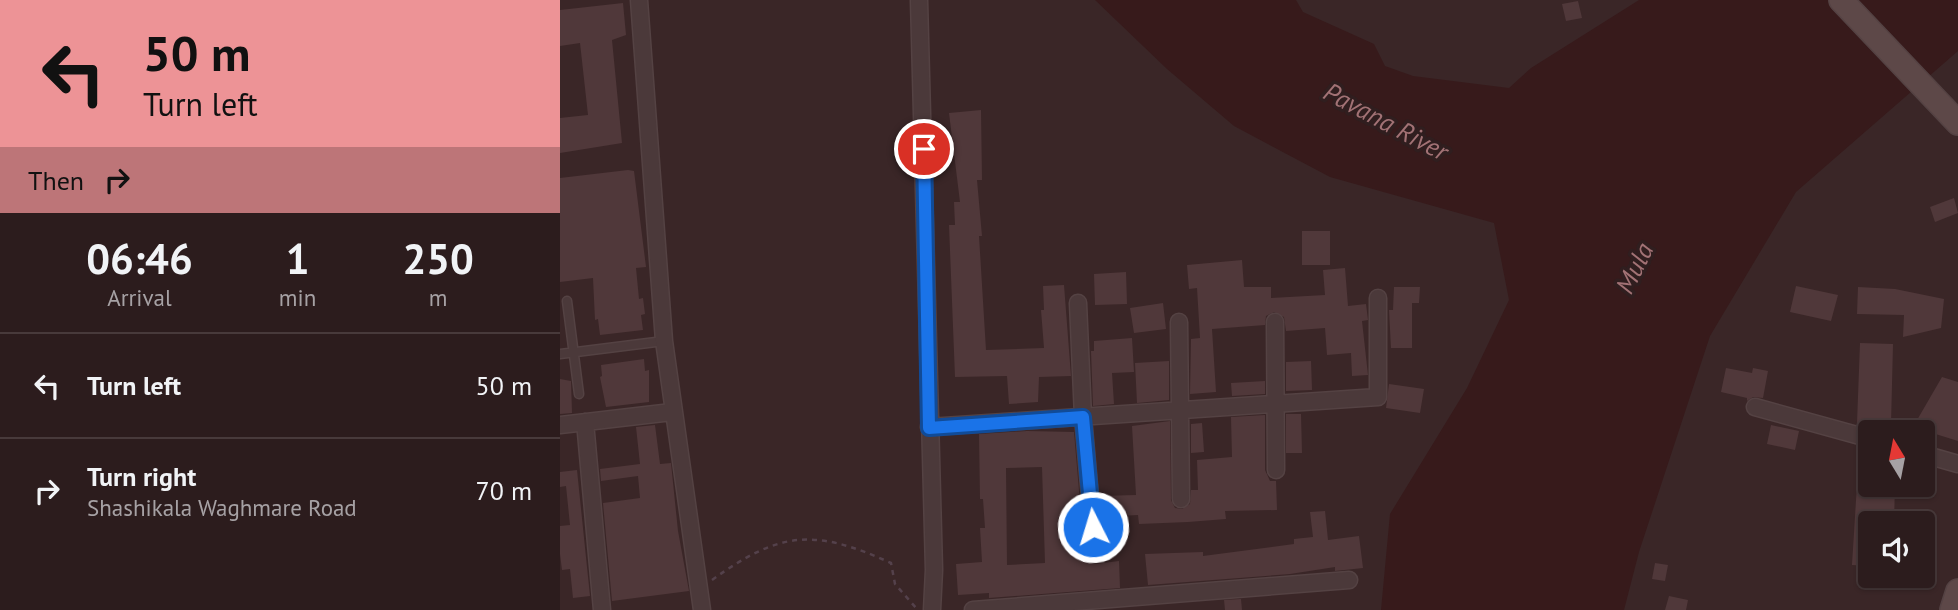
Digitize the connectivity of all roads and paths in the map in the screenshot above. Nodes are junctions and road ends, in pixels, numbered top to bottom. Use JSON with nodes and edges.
{"nodes":[{"id":1,"x":639,"y":0,"type":"edge"},
{"id":2,"x":919,"y":0,"type":"edge"},
{"id":3,"x":1841,"y":0,"type":"edge"},
{"id":4,"x":1958,"y":122,"type":"edge"},
{"id":5,"x":1378,"y":298,"type":"dead end"},
{"id":6,"x":566,"y":301,"type":"dead end"},
{"id":7,"x":1078,"y":303,"type":"dead end"},
{"id":8,"x":1179,"y":322,"type":"dead end"},
{"id":9,"x":1275,"y":322,"type":"dead end"},
{"id":10,"x":664,"y":341,"type":"junction"},
{"id":11,"x":560,"y":354,"type":"edge"},
{"id":12,"x":574,"y":354,"type":"junction"},
{"id":13,"x":579,"y":394,"type":"dead end"},
{"id":14,"x":1276,"y":404,"type":"junction"},
{"id":15,"x":1755,"y":407,"type":"dead end"},
{"id":16,"x":1181,"y":410,"type":"junction"},
{"id":17,"x":671,"y":412,"type":"junction"},
{"id":18,"x":1083,"y":417,"type":"junction"},
{"id":19,"x":585,"y":422,"type":"junction"},
{"id":20,"x":560,"y":425,"type":"edge"},
{"id":21,"x":929,"y":428,"type":"junction"},
{"id":22,"x":1858,"y":435,"type":"edge"},
{"id":23,"x":1936,"y":458,"type":"edge"},
{"id":24,"x":1958,"y":464,"type":"edge"},
{"id":25,"x":1276,"y":470,"type":"dead end"},
{"id":26,"x":1181,"y":499,"type":"dead end"},
{"id":27,"x":1095,"y":554,"type":"dead end"},
{"id":28,"x":1349,"y":580,"type":"dead end"},
{"id":29,"x":698,"y":590,"type":"junction"},
{"id":30,"x":1958,"y":592,"type":"edge"},
{"id":31,"x":602,"y":610,"type":"edge"},
{"id":32,"x":702,"y":610,"type":"edge"},
{"id":33,"x":921,"y":610,"type":"edge"},
{"id":34,"x":932,"y":610,"type":"edge"},
{"id":35,"x":973,"y":610,"type":"edge"},
{"id":36,"x":1952,"y":610,"type":"edge"}],
"edges":[{"from":1,"to":10,"type":"street"},
{"from":2,"to":21,"type":"street"},
{"from":3,"to":4,"type":"street"},
{"from":5,"to":14,"type":"street"},
{"from":6,"to":12,"type":"lane"},
{"from":7,"to":18,"type":"street"},
{"from":8,"to":16,"type":"street"},
{"from":9,"to":14,"type":"street"},
{"from":10,"to":12,"type":"lane"},
{"from":10,"to":17,"type":"street"},
{"from":11,"to":12,"type":"lane"},
{"from":12,"to":13,"type":"lane"},
{"from":14,"to":16,"type":"street"},
{"from":14,"to":25,"type":"street"},
{"from":15,"to":22,"type":"street"},
{"from":16,"to":18,"type":"street"},
{"from":16,"to":26,"type":"street"},
{"from":17,"to":19,"type":"street"},
{"from":17,"to":29,"type":"street"},
{"from":18,"to":21,"type":"street"},
{"from":18,"to":27,"type":"street"},
{"from":19,"to":20,"type":"street"},
{"from":19,"to":31,"type":"street"},
{"from":21,"to":34,"type":"street"},
{"from":23,"to":24,"type":"street"},
{"from":28,"to":35,"type":"street"},
{"from":29,"to":32,"type":"street"},
{"from":29,"to":33,"type":"path"},
{"from":30,"to":36,"type":"street"}]}
